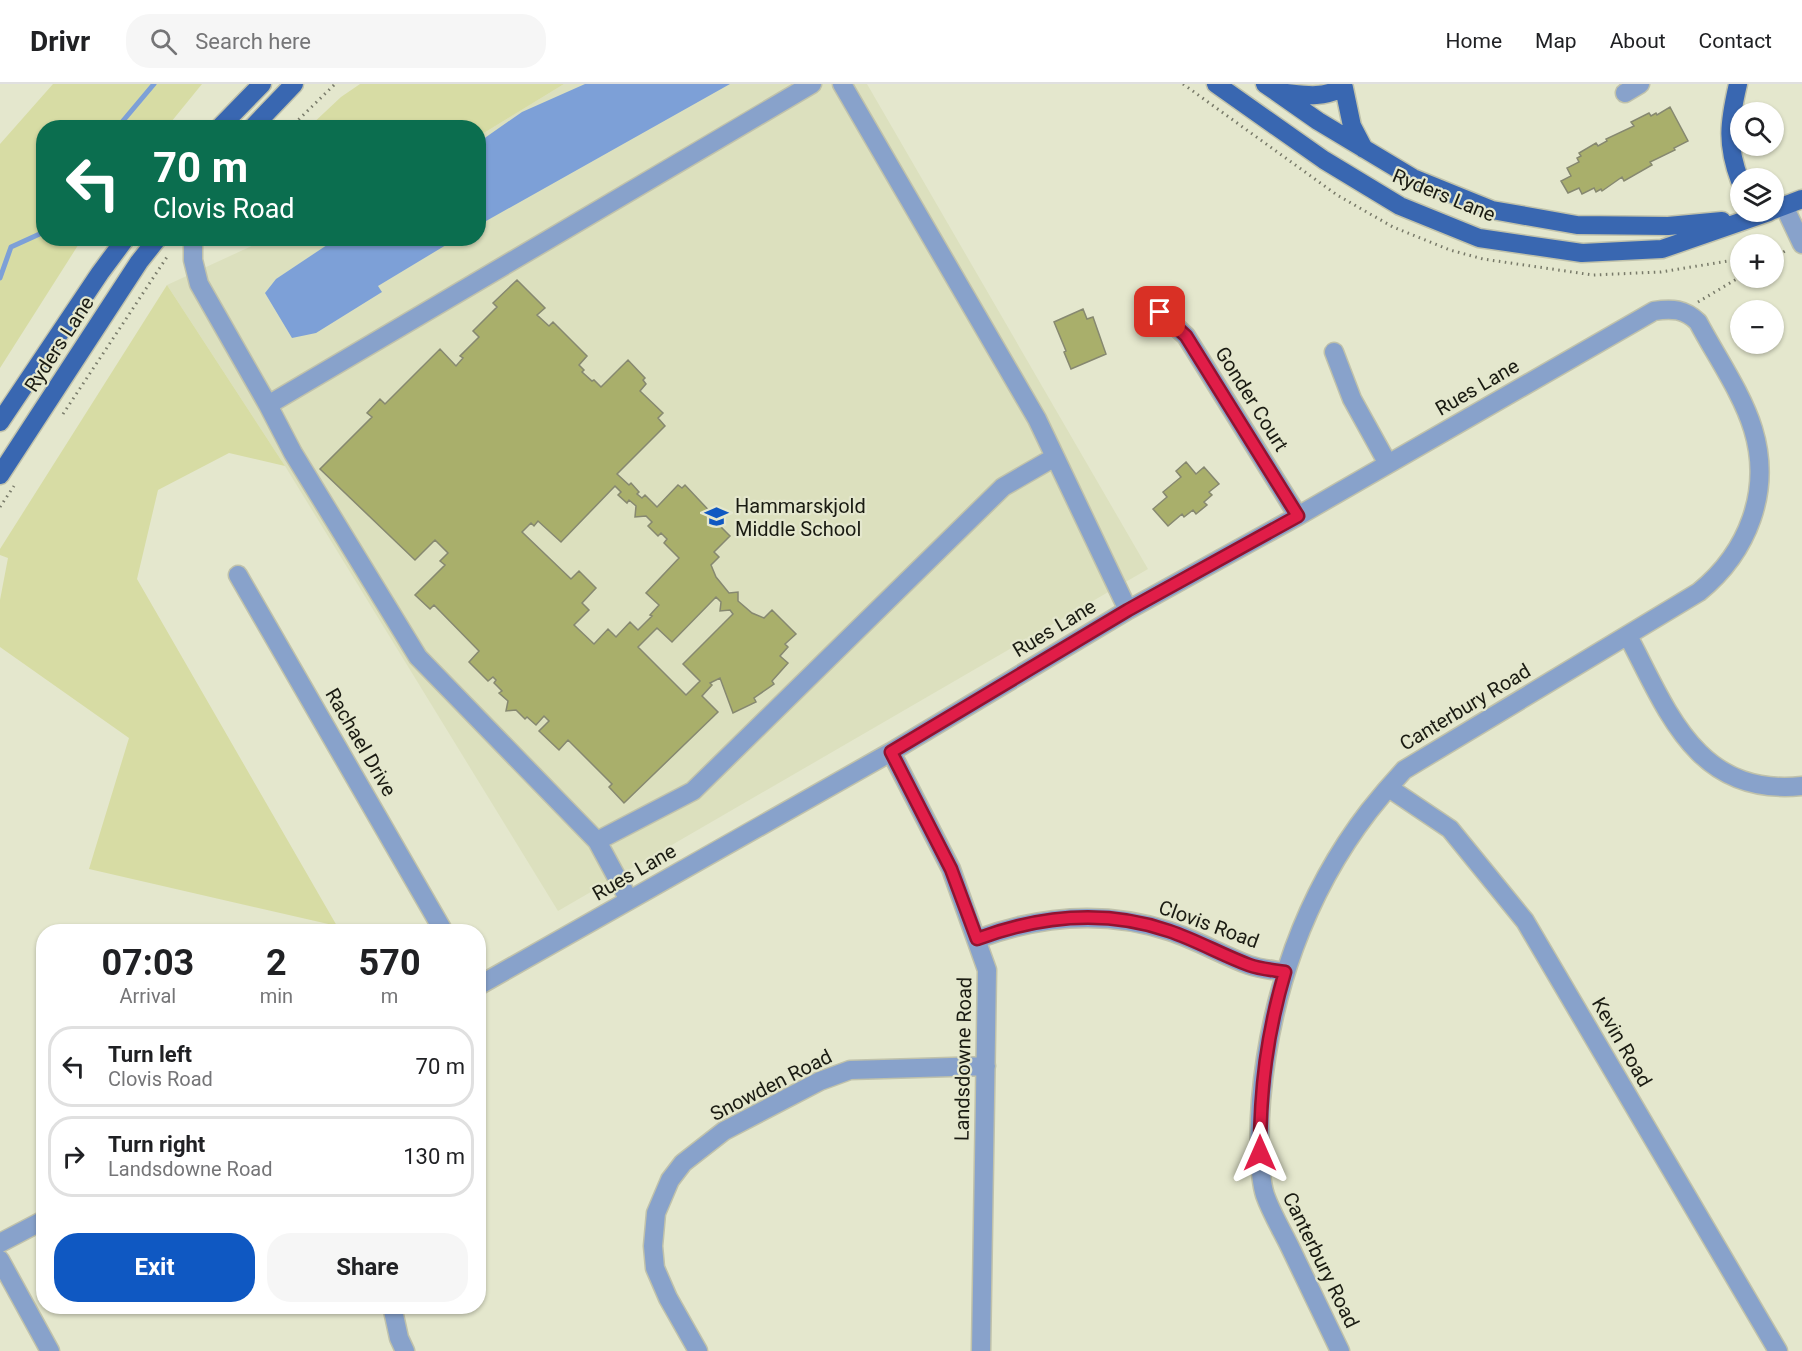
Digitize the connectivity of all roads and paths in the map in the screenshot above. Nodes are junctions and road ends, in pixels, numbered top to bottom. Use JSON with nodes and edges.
{"nodes":[{"id":1,"x":262,"y":84,"type":"edge"},
{"id":2,"x":294,"y":84,"type":"edge"},
{"id":3,"x":335,"y":84,"type":"edge"},
{"id":4,"x":812,"y":84,"type":"edge"},
{"id":5,"x":842,"y":84,"type":"edge"},
{"id":6,"x":1216,"y":84,"type":"edge"},
{"id":7,"x":1738,"y":84,"type":"edge"},
{"id":8,"x":1346,"y":86,"type":"edge"},
{"id":9,"x":1271,"y":88,"type":"edge"},
{"id":10,"x":227,"y":120,"type":"edge"},
{"id":11,"x":260,"y":120,"type":"edge"},
{"id":12,"x":298,"y":120,"type":"edge"},
{"id":13,"x":1364,"y":149,"type":"junction"},
{"id":14,"x":1735,"y":168,"type":"edge"},
{"id":15,"x":1802,"y":199,"type":"edge"},
{"id":16,"x":1784,"y":205,"type":"edge"},
{"id":17,"x":1730,"y":217,"type":"edge"},
{"id":18,"x":1736,"y":222,"type":"edge"},
{"id":19,"x":1775,"y":222,"type":"edge"},
{"id":20,"x":120,"y":246,"type":"edge"},
{"id":21,"x":152,"y":246,"type":"edge"},
{"id":22,"x":193,"y":246,"type":"edge"},
{"id":23,"x":1795,"y":247,"type":"edge"},
{"id":24,"x":170,"y":253,"type":"dead end"},
{"id":25,"x":1730,"y":283,"type":"edge"},
{"id":26,"x":1697,"y":303,"type":"dead end"},
{"id":27,"x":1654,"y":311,"type":"joint"},
{"id":28,"x":1160,"y":312,"type":"dead end"},
{"id":29,"x":1334,"y":352,"type":"dead end"},
{"id":30,"x":268,"y":405,"type":"junction"},
{"id":31,"x":58,"y":420,"type":"dead end"},
{"id":32,"x":0,"y":422,"type":"edge"},
{"id":33,"x":1055,"y":457,"type":"junction"},
{"id":34,"x":1388,"y":464,"type":"junction"},
{"id":35,"x":0,"y":475,"type":"edge"},
{"id":36,"x":19,"y":479,"type":"dead end"},
{"id":37,"x":0,"y":507,"type":"edge"},
{"id":38,"x":1298,"y":516,"type":"junction"},
{"id":39,"x":238,"y":575,"type":"dead end"},
{"id":40,"x":1128,"y":610,"type":"junction"},
{"id":41,"x":1628,"y":636,"type":"junction"},
{"id":42,"x":891,"y":752,"type":"junction"},
{"id":43,"x":1802,"y":786,"type":"edge"},
{"id":44,"x":1389,"y":788,"type":"junction"},
{"id":45,"x":597,"y":841,"type":"junction"},
{"id":46,"x":629,"y":900,"type":"junction"},
{"id":47,"x":439,"y":924,"type":"edge"},
{"id":48,"x":977,"y":939,"type":"junction"},
{"id":49,"x":1285,"y":972,"type":"junction"},
{"id":50,"x":486,"y":981,"type":"edge"},
{"id":51,"x":986,"y":1066,"type":"junction"},
{"id":52,"x":36,"y":1224,"type":"edge"},
{"id":53,"x":0,"y":1243,"type":"edge"},
{"id":54,"x":0,"y":1260,"type":"edge"},
{"id":55,"x":394,"y":1314,"type":"edge"},
{"id":56,"x":50,"y":1351,"type":"edge"},
{"id":57,"x":405,"y":1351,"type":"edge"},
{"id":58,"x":698,"y":1351,"type":"edge"},
{"id":59,"x":981,"y":1351,"type":"edge"},
{"id":60,"x":1340,"y":1351,"type":"edge"},
{"id":61,"x":1778,"y":1351,"type":"edge"}],
"edges":[{"from":1,"to":10,"type":"main road"},
{"from":2,"to":11,"type":"main road"},
{"from":3,"to":12,"type":"path"},
{"from":4,"to":30,"type":"street"},
{"from":5,"to":33,"type":"street"},
{"from":6,"to":18,"type":"main road","name":"Ryders Lane"},
{"from":7,"to":14,"type":"main road"},
{"from":8,"to":9,"type":"main road"},
{"from":8,"to":13,"type":"main road"},
{"from":9,"to":13,"type":"main road","name":"Ryders Lane"},
{"from":13,"to":17,"type":"main road","name":"Ryders Lane"},
{"from":15,"to":16,"type":"main road","name":"Ryders Lane"},
{"from":19,"to":23,"type":"street"},
{"from":20,"to":32,"type":"main road","name":"Ryders Lane"},
{"from":21,"to":35,"type":"main road","name":"Ryders Lane"},
{"from":22,"to":30,"type":"street"},
{"from":24,"to":31,"type":"path"},
{"from":25,"to":26,"type":"path"},
{"from":27,"to":34,"type":"street","name":"Rues Lane"},
{"from":27,"to":41,"type":"street","name":"Canterbury Road"},
{"from":28,"to":38,"type":"street","name":"Gonder Court"},
{"from":29,"to":34,"type":"street"},
{"from":30,"to":45,"type":"street"},
{"from":33,"to":40,"type":"street"},
{"from":33,"to":45,"type":"street"},
{"from":34,"to":38,"type":"street","name":"Rues Lane"},
{"from":36,"to":37,"type":"path"},
{"from":38,"to":40,"type":"street","name":"Rues Lane"},
{"from":39,"to":47,"type":"street","name":"Rachael Drive"},
{"from":40,"to":42,"type":"street","name":"Rues Lane"},
{"from":41,"to":43,"type":"street"},
{"from":41,"to":44,"type":"street","name":"Canterbury Road"},
{"from":42,"to":46,"type":"street","name":"Rues Lane"},
{"from":42,"to":48,"type":"street","name":"Landsdowne Road"},
{"from":44,"to":49,"type":"street","name":"Canterbury Road"},
{"from":44,"to":61,"type":"street","name":"Kevin Road"},
{"from":45,"to":46,"type":"street"},
{"from":46,"to":50,"type":"street","name":"Rues Lane"},
{"from":48,"to":49,"type":"street","name":"Clovis Road"},
{"from":48,"to":51,"type":"street","name":"Landsdowne Road"},
{"from":49,"to":60,"type":"street","name":"Canterbury Road"},
{"from":51,"to":58,"type":"street","name":"Snowden Road"},
{"from":51,"to":59,"type":"street","name":"Landsdowne Road"},
{"from":52,"to":53,"type":"street"},
{"from":54,"to":56,"type":"street"},
{"from":55,"to":57,"type":"street"}]}
